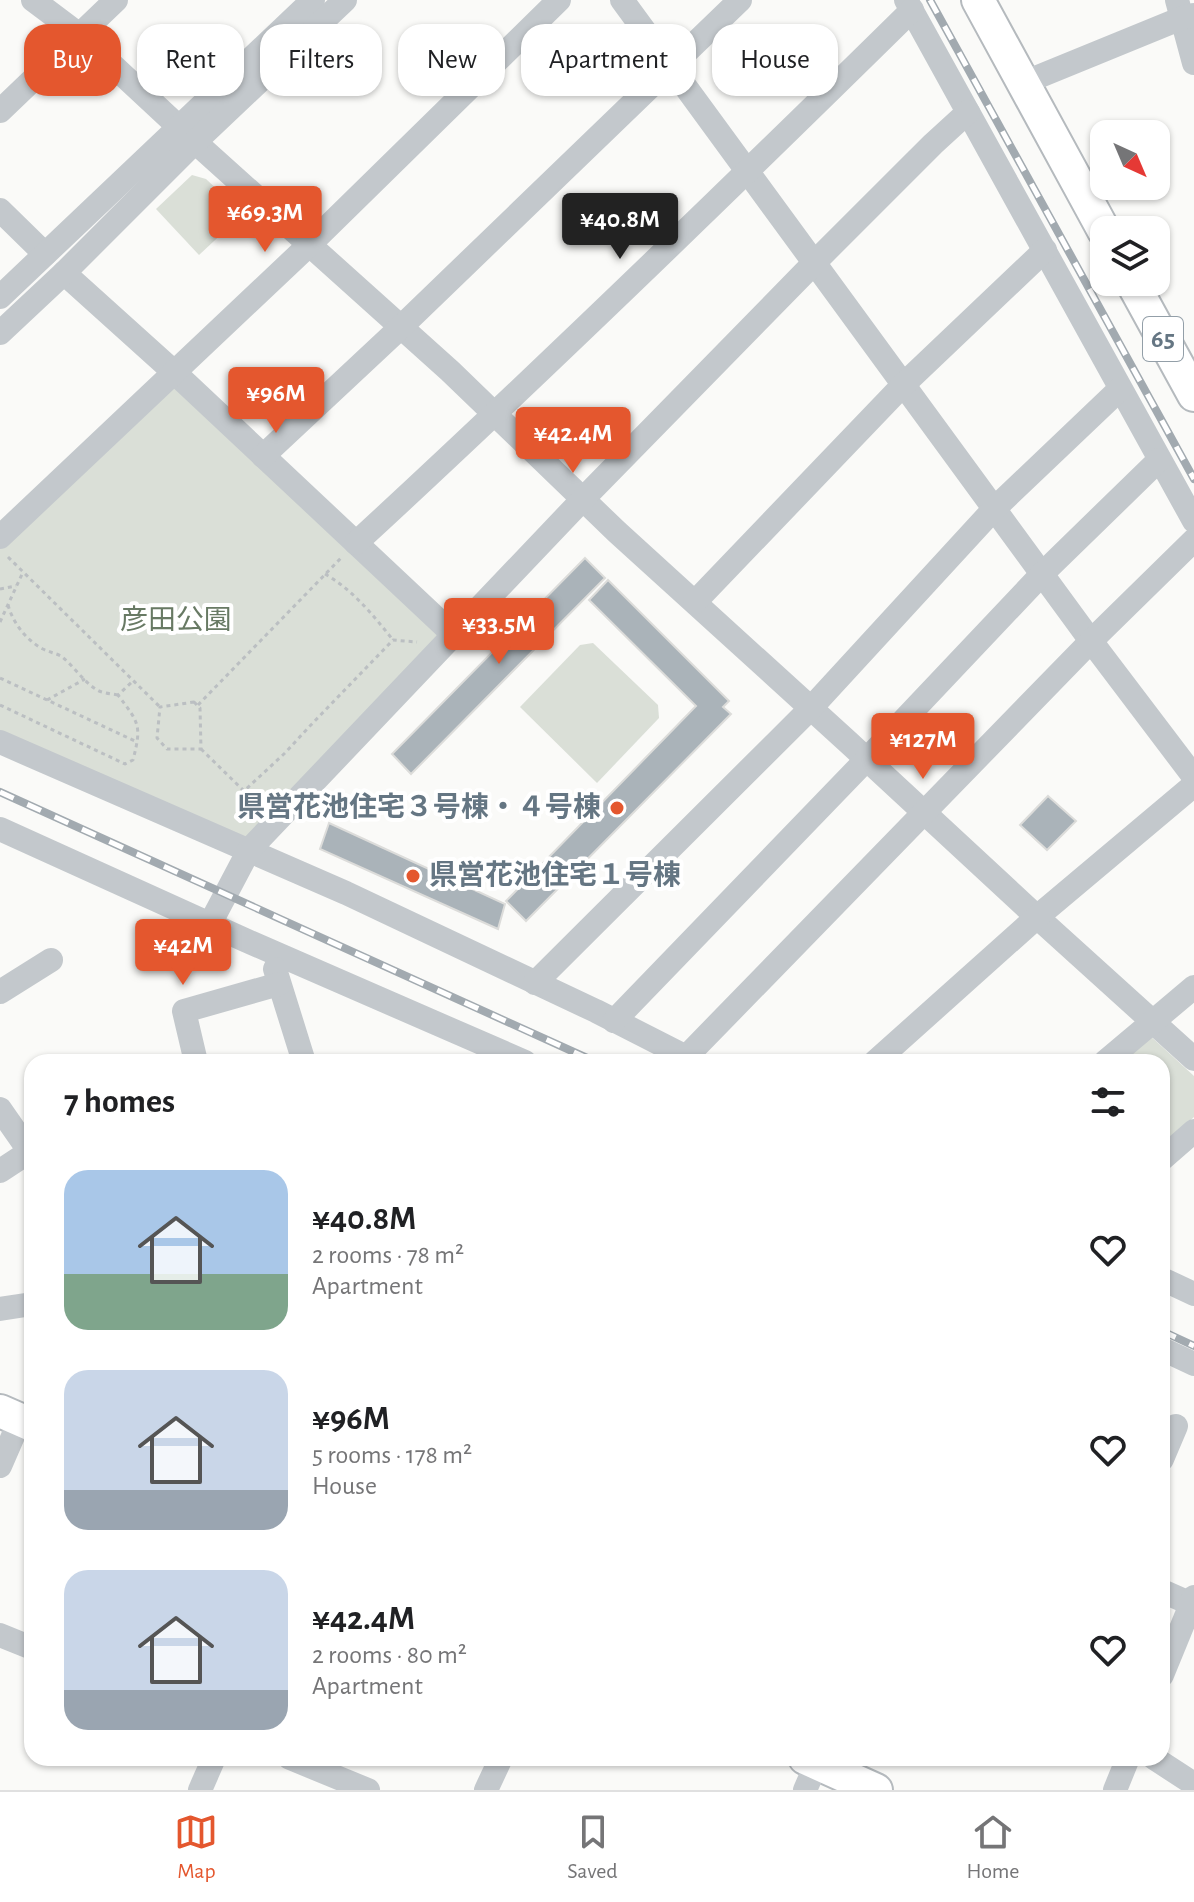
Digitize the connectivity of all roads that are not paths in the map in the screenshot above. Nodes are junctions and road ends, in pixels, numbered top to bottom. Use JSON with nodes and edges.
{"nodes":[{"id":1,"x":33,"y":0,"type":"edge"},
{"id":2,"x":116,"y":0,"type":"edge"},
{"id":3,"x":313,"y":0,"type":"edge"},
{"id":4,"x":345,"y":0,"type":"edge"},
{"id":5,"x":559,"y":0,"type":"edge"},
{"id":6,"x":622,"y":0,"type":"edge"},
{"id":7,"x":740,"y":0,"type":"edge"},
{"id":8,"x":978,"y":0,"type":"edge"},
{"id":9,"x":909,"y":5,"type":"edge"},
{"id":10,"x":1184,"y":11,"type":"edge"},
{"id":11,"x":68,"y":24,"type":"edge"},
{"id":12,"x":93,"y":24,"type":"edge"},
{"id":13,"x":639,"y":24,"type":"edge"},
{"id":14,"x":696,"y":41,"type":"edge"},
{"id":15,"x":1194,"y":63,"type":"edge"},
{"id":16,"x":121,"y":73,"type":"edge"},
{"id":17,"x":1023,"y":83,"type":"junction"},
{"id":18,"x":24,"y":89,"type":"edge"},
{"id":19,"x":639,"y":96,"type":"edge"},
{"id":20,"x":692,"y":96,"type":"edge"},
{"id":21,"x":0,"y":111,"type":"edge"},
{"id":22,"x":968,"y":112,"type":"junction"},
{"id":23,"x":187,"y":135,"type":"junction"},
{"id":24,"x":747,"y":172,"type":"junction"},
{"id":25,"x":0,"y":210,"type":"edge"},
{"id":26,"x":1096,"y":216,"type":"edge"},
{"id":27,"x":309,"y":245,"type":"junction"},
{"id":28,"x":1045,"y":250,"type":"junction"},
{"id":29,"x":45,"y":254,"type":"junction"},
{"id":30,"x":814,"y":263,"type":"junction"},
{"id":31,"x":64,"y":273,"type":"junction"},
{"id":32,"x":1140,"y":296,"type":"edge"},
{"id":33,"x":0,"y":297,"type":"edge"},
{"id":34,"x":401,"y":327,"type":"junction"},
{"id":35,"x":0,"y":333,"type":"edge"},
{"id":36,"x":175,"y":373,"type":"junction"},
{"id":37,"x":903,"y":385,"type":"junction"},
{"id":38,"x":1120,"y":389,"type":"junction"},
{"id":39,"x":1194,"y":395,"type":"edge"},
{"id":40,"x":495,"y":415,"type":"junction"},
{"id":41,"x":263,"y":456,"type":"junction"},
{"id":42,"x":1159,"y":460,"type":"junction"},
{"id":43,"x":583,"y":499,"type":"junction"},
{"id":44,"x":994,"y":509,"type":"junction"},
{"id":45,"x":1194,"y":521,"type":"edge"},
{"id":46,"x":1194,"y":540,"type":"edge"},
{"id":47,"x":356,"y":543,"type":"junction"},
{"id":48,"x":4,"y":547,"type":"edge"},
{"id":49,"x":1042,"y":574,"type":"junction"},
{"id":50,"x":695,"y":602,"type":"junction"},
{"id":51,"x":450,"y":640,"type":"junction"},
{"id":52,"x":1091,"y":641,"type":"junction"},
{"id":53,"x":811,"y":708,"type":"junction"},
{"id":54,"x":0,"y":742,"type":"edge"},
{"id":55,"x":867,"y":759,"type":"junction"},
{"id":56,"x":1194,"y":777,"type":"edge"},
{"id":57,"x":1194,"y":785,"type":"edge"},
{"id":58,"x":925,"y":813,"type":"junction"},
{"id":59,"x":0,"y":829,"type":"edge"},
{"id":60,"x":24,"y":840,"type":"junction"},
{"id":61,"x":249,"y":850,"type":"junction"},
{"id":62,"x":0,"y":853,"type":"edge"},
{"id":63,"x":1037,"y":917,"type":"junction"},
{"id":64,"x":210,"y":924,"type":"junction"},
{"id":65,"x":269,"y":950,"type":"junction"},
{"id":66,"x":51,"y":960,"type":"dead end"},
{"id":67,"x":535,"y":983,"type":"junction"},
{"id":68,"x":279,"y":984,"type":"junction"},
{"id":69,"x":1194,"y":987,"type":"edge"},
{"id":70,"x":0,"y":992,"type":"edge"},
{"id":71,"x":614,"y":1021,"type":"junction"},
{"id":72,"x":1153,"y":1022,"type":"junction"},
{"id":73,"x":194,"y":1054,"type":"edge"},
{"id":74,"x":301,"y":1054,"type":"edge"},
{"id":75,"x":507,"y":1054,"type":"edge"},
{"id":76,"x":681,"y":1054,"type":"edge"},
{"id":77,"x":696,"y":1054,"type":"edge"},
{"id":78,"x":884,"y":1054,"type":"edge"},
{"id":79,"x":1115,"y":1054,"type":"edge"},
{"id":80,"x":1194,"y":1059,"type":"edge"},
{"id":81,"x":0,"y":1109,"type":"edge"},
{"id":82,"x":1194,"y":1131,"type":"edge"},
{"id":83,"x":24,"y":1142,"type":"edge"},
{"id":84,"x":1170,"y":1152,"type":"edge"},
{"id":85,"x":24,"y":1156,"type":"edge"},
{"id":86,"x":0,"y":1171,"type":"edge"},
{"id":87,"x":1170,"y":1283,"type":"edge"},
{"id":88,"x":1194,"y":1294,"type":"edge"},
{"id":89,"x":24,"y":1305,"type":"edge"},
{"id":90,"x":0,"y":1309,"type":"edge"},
{"id":91,"x":1170,"y":1353,"type":"edge"},
{"id":92,"x":1194,"y":1364,"type":"edge"},
{"id":93,"x":17,"y":1418,"type":"edge"},
{"id":94,"x":0,"y":1466,"type":"edge"},
{"id":95,"x":1170,"y":1594,"type":"edge"},
{"id":96,"x":1193,"y":1602,"type":"edge"},
{"id":97,"x":0,"y":1635,"type":"edge"},
{"id":98,"x":24,"y":1645,"type":"edge"},
{"id":99,"x":1170,"y":1656,"type":"edge"},
{"id":100,"x":210,"y":1766,"type":"edge"},
{"id":101,"x":310,"y":1766,"type":"edge"},
{"id":102,"x":497,"y":1766,"type":"edge"},
{"id":103,"x":1125,"y":1766,"type":"edge"},
{"id":104,"x":1166,"y":1766,"type":"edge"},
{"id":105,"x":811,"y":1767,"type":"edge"},
{"id":106,"x":1194,"y":1784,"type":"edge"},
{"id":107,"x":200,"y":1790,"type":"edge"},
{"id":108,"x":368,"y":1790,"type":"edge"},
{"id":109,"x":486,"y":1790,"type":"edge"},
{"id":110,"x":876,"y":1790,"type":"edge"},
{"id":111,"x":1115,"y":1790,"type":"edge"}],
"edges":[{"from":1,"to":11,"type":"street"},
{"from":2,"to":12,"type":"street"},
{"from":3,"to":23,"type":"street"},
{"from":4,"to":23,"type":"street"},
{"from":5,"to":27,"type":"street"},
{"from":6,"to":13,"type":"street"},
{"from":7,"to":14,"type":"street"},
{"from":8,"to":17,"type":"main road"},
{"from":9,"to":22,"type":"street"},
{"from":9,"to":24,"type":"street"},
{"from":10,"to":15,"type":"street"},
{"from":10,"to":17,"type":"street"},
{"from":16,"to":23,"type":"street"},
{"from":17,"to":26,"type":"main road"},
{"from":18,"to":21,"type":"street"},
{"from":19,"to":34,"type":"street"},
{"from":20,"to":24,"type":"street"},
{"from":22,"to":28,"type":"street"},
{"from":22,"to":30,"type":"street"},
{"from":23,"to":27,"type":"street"},
{"from":23,"to":29,"type":"street"},
{"from":23,"to":31,"type":"street"},
{"from":24,"to":30,"type":"street"},
{"from":24,"to":40,"type":"street"},
{"from":25,"to":29,"type":"street"},
{"from":27,"to":34,"type":"street"},
{"from":27,"to":36,"type":"street"},
{"from":28,"to":37,"type":"street"},
{"from":28,"to":38,"type":"street"},
{"from":29,"to":33,"type":"street"},
{"from":30,"to":37,"type":"street"},
{"from":30,"to":43,"type":"street"},
{"from":31,"to":35,"type":"street"},
{"from":31,"to":36,"type":"street"},
{"from":32,"to":39,"type":"main road","number":"65"},
{"from":34,"to":40,"type":"street"},
{"from":34,"to":41,"type":"street"},
{"from":36,"to":41,"type":"street"},
{"from":36,"to":48,"type":"street"},
{"from":37,"to":44,"type":"street"},
{"from":37,"to":50,"type":"street"},
{"from":38,"to":42,"type":"street"},
{"from":38,"to":44,"type":"street"},
{"from":40,"to":43,"type":"street"},
{"from":40,"to":47,"type":"street"},
{"from":41,"to":47,"type":"street"},
{"from":42,"to":45,"type":"street"},
{"from":42,"to":49,"type":"street"},
{"from":43,"to":50,"type":"street"},
{"from":43,"to":51,"type":"street"},
{"from":44,"to":49,"type":"street"},
{"from":44,"to":53,"type":"street"},
{"from":46,"to":52,"type":"street"},
{"from":47,"to":51,"type":"street"},
{"from":49,"to":52,"type":"street"},
{"from":49,"to":55,"type":"street"},
{"from":50,"to":53,"type":"street"},
{"from":51,"to":61,"type":"street"},
{"from":52,"to":56,"type":"street"},
{"from":52,"to":58,"type":"street"},
{"from":53,"to":55,"type":"street"},
{"from":53,"to":67,"type":"street"},
{"from":54,"to":61,"type":"street"},
{"from":55,"to":58,"type":"street"},
{"from":55,"to":71,"type":"street"},
{"from":57,"to":63,"type":"street"},
{"from":58,"to":63,"type":"street"},
{"from":58,"to":77,"type":"street"},
{"from":59,"to":60,"type":"street"},
{"from":60,"to":62,"type":"street"},
{"from":60,"to":64,"type":"street"},
{"from":61,"to":64,"type":"street"},
{"from":61,"to":67,"type":"street"},
{"from":63,"to":72,"type":"street"},
{"from":63,"to":78,"type":"street"},
{"from":64,"to":65,"type":"street"},
{"from":65,"to":68,"type":"street"},
{"from":65,"to":75,"type":"street"},
{"from":66,"to":70,"type":"street"},
{"from":67,"to":71,"type":"street"},
{"from":68,"to":73,"type":"street"},
{"from":68,"to":74,"type":"street"},
{"from":69,"to":72,"type":"street"},
{"from":71,"to":76,"type":"street"},
{"from":72,"to":79,"type":"street"},
{"from":72,"to":80,"type":"street"},
{"from":81,"to":83,"type":"street"},
{"from":82,"to":84,"type":"street"},
{"from":85,"to":86,"type":"street"},
{"from":87,"to":88,"type":"street"},
{"from":89,"to":90,"type":"street"},
{"from":91,"to":92,"type":"street"},
{"from":93,"to":94,"type":"street"},
{"from":95,"to":96,"type":"street"},
{"from":96,"to":99,"type":"street"},
{"from":97,"to":98,"type":"street"},
{"from":100,"to":107,"type":"street"},
{"from":101,"to":108,"type":"street"},
{"from":102,"to":109,"type":"street"},
{"from":103,"to":111,"type":"street"},
{"from":104,"to":106,"type":"street"},
{"from":105,"to":110,"type":"main road"}]}
